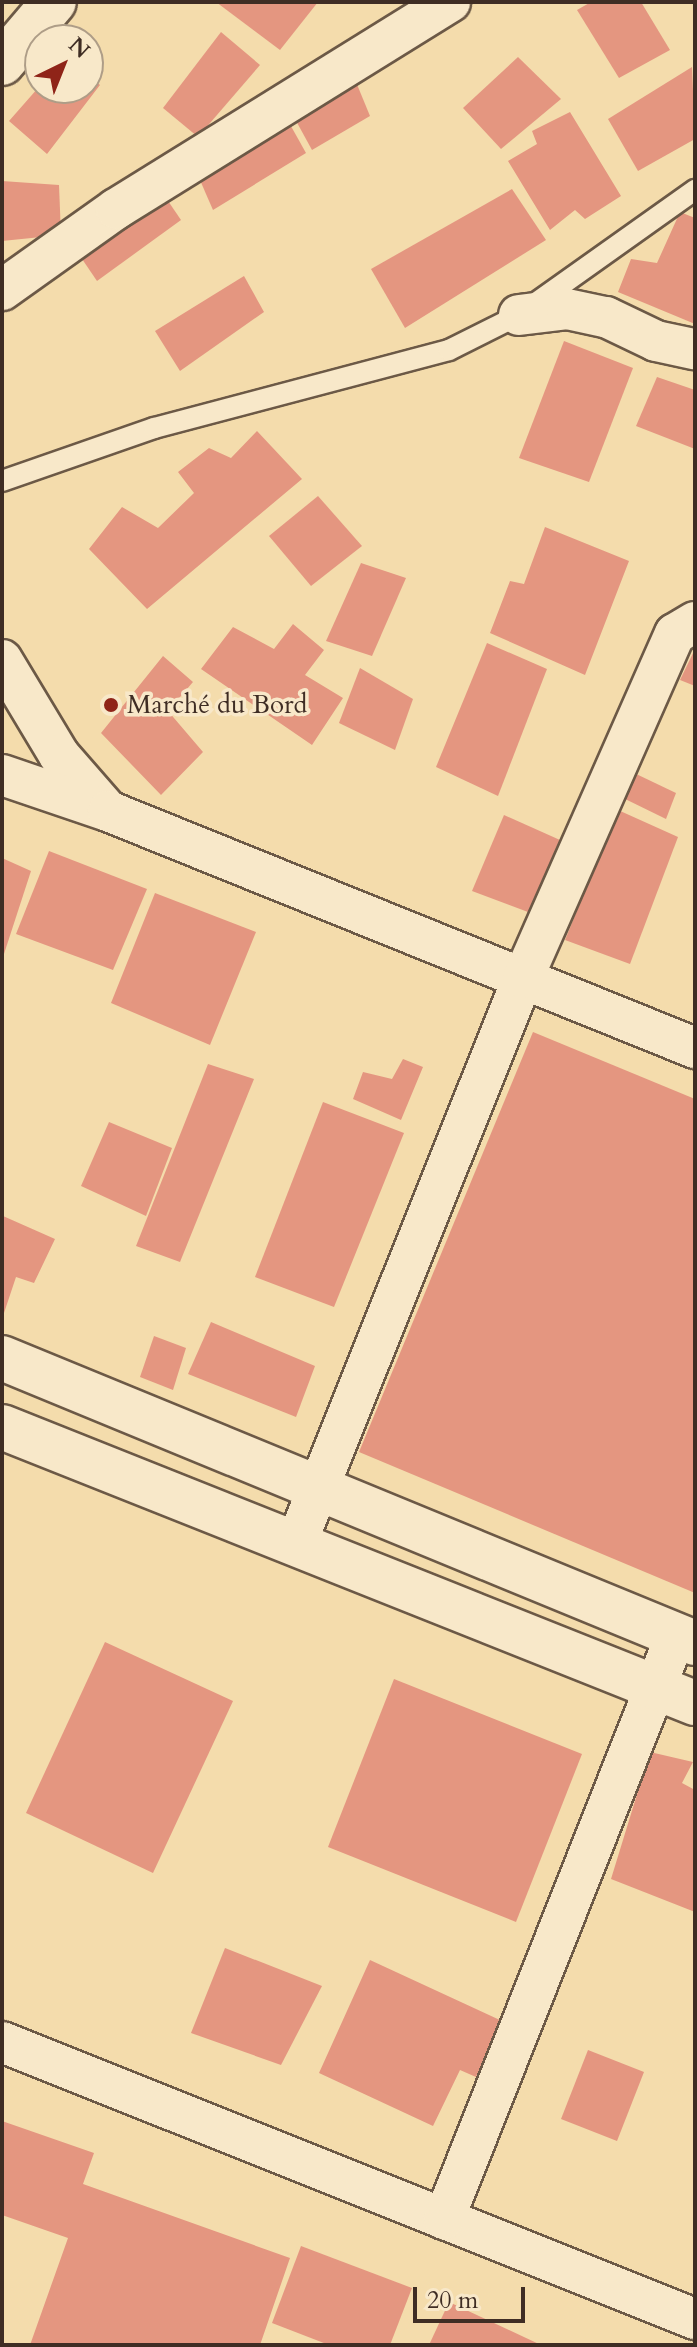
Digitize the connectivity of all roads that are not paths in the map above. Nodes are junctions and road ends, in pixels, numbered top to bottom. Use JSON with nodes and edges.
{"nodes":[{"id":1,"x":54,"y":2,"type":"edge"},
{"id":2,"x":450,"y":2,"type":"edge"},
{"id":3,"x":2,"y":63,"type":"edge"},
{"id":4,"x":695,"y":190,"type":"edge"},
{"id":5,"x":2,"y":290,"type":"edge"},
{"id":6,"x":519,"y":315,"type":"junction"},
{"id":7,"x":695,"y":349,"type":"edge"},
{"id":8,"x":2,"y":481,"type":"edge"},
{"id":9,"x":695,"y":622,"type":"edge"},
{"id":10,"x":2,"y":660,"type":"edge"},
{"id":11,"x":2,"y":775,"type":"edge"},
{"id":12,"x":108,"y":811,"type":"junction"},
{"id":13,"x":523,"y":978,"type":"junction"},
{"id":14,"x":695,"y":1048,"type":"edge"},
{"id":15,"x":2,"y":1358,"type":"edge"},
{"id":16,"x":2,"y":1427,"type":"edge"},
{"id":17,"x":319,"y":1488,"type":"junction"},
{"id":18,"x":296,"y":1544,"type":"junction"},
{"id":19,"x":685,"y":1639,"type":"edge"},
{"id":20,"x":654,"y":1686,"type":"junction"},
{"id":21,"x":695,"y":1703,"type":"edge"},
{"id":22,"x":2,"y":2042,"type":"edge"},
{"id":23,"x":444,"y":2219,"type":"junction"},
{"id":24,"x":695,"y":2319,"type":"edge"}],
"edges":[{"from":1,"to":3,"type":"street"},
{"from":2,"to":5,"type":"street"},
{"from":4,"to":6,"type":"lane"},
{"from":6,"to":7,"type":"street"},
{"from":6,"to":8,"type":"lane"},
{"from":9,"to":13,"type":"street"},
{"from":10,"to":12,"type":"street"},
{"from":11,"to":12,"type":"street"},
{"from":12,"to":13,"type":"street"},
{"from":13,"to":14,"type":"street"},
{"from":13,"to":17,"type":"street"},
{"from":15,"to":17,"type":"street"},
{"from":16,"to":18,"type":"street"},
{"from":17,"to":18,"type":"street"},
{"from":17,"to":19,"type":"street"},
{"from":18,"to":20,"type":"street"},
{"from":19,"to":20,"type":"street"},
{"from":20,"to":21,"type":"street"},
{"from":20,"to":23,"type":"street"},
{"from":22,"to":23,"type":"street"},
{"from":23,"to":24,"type":"street"}]}
